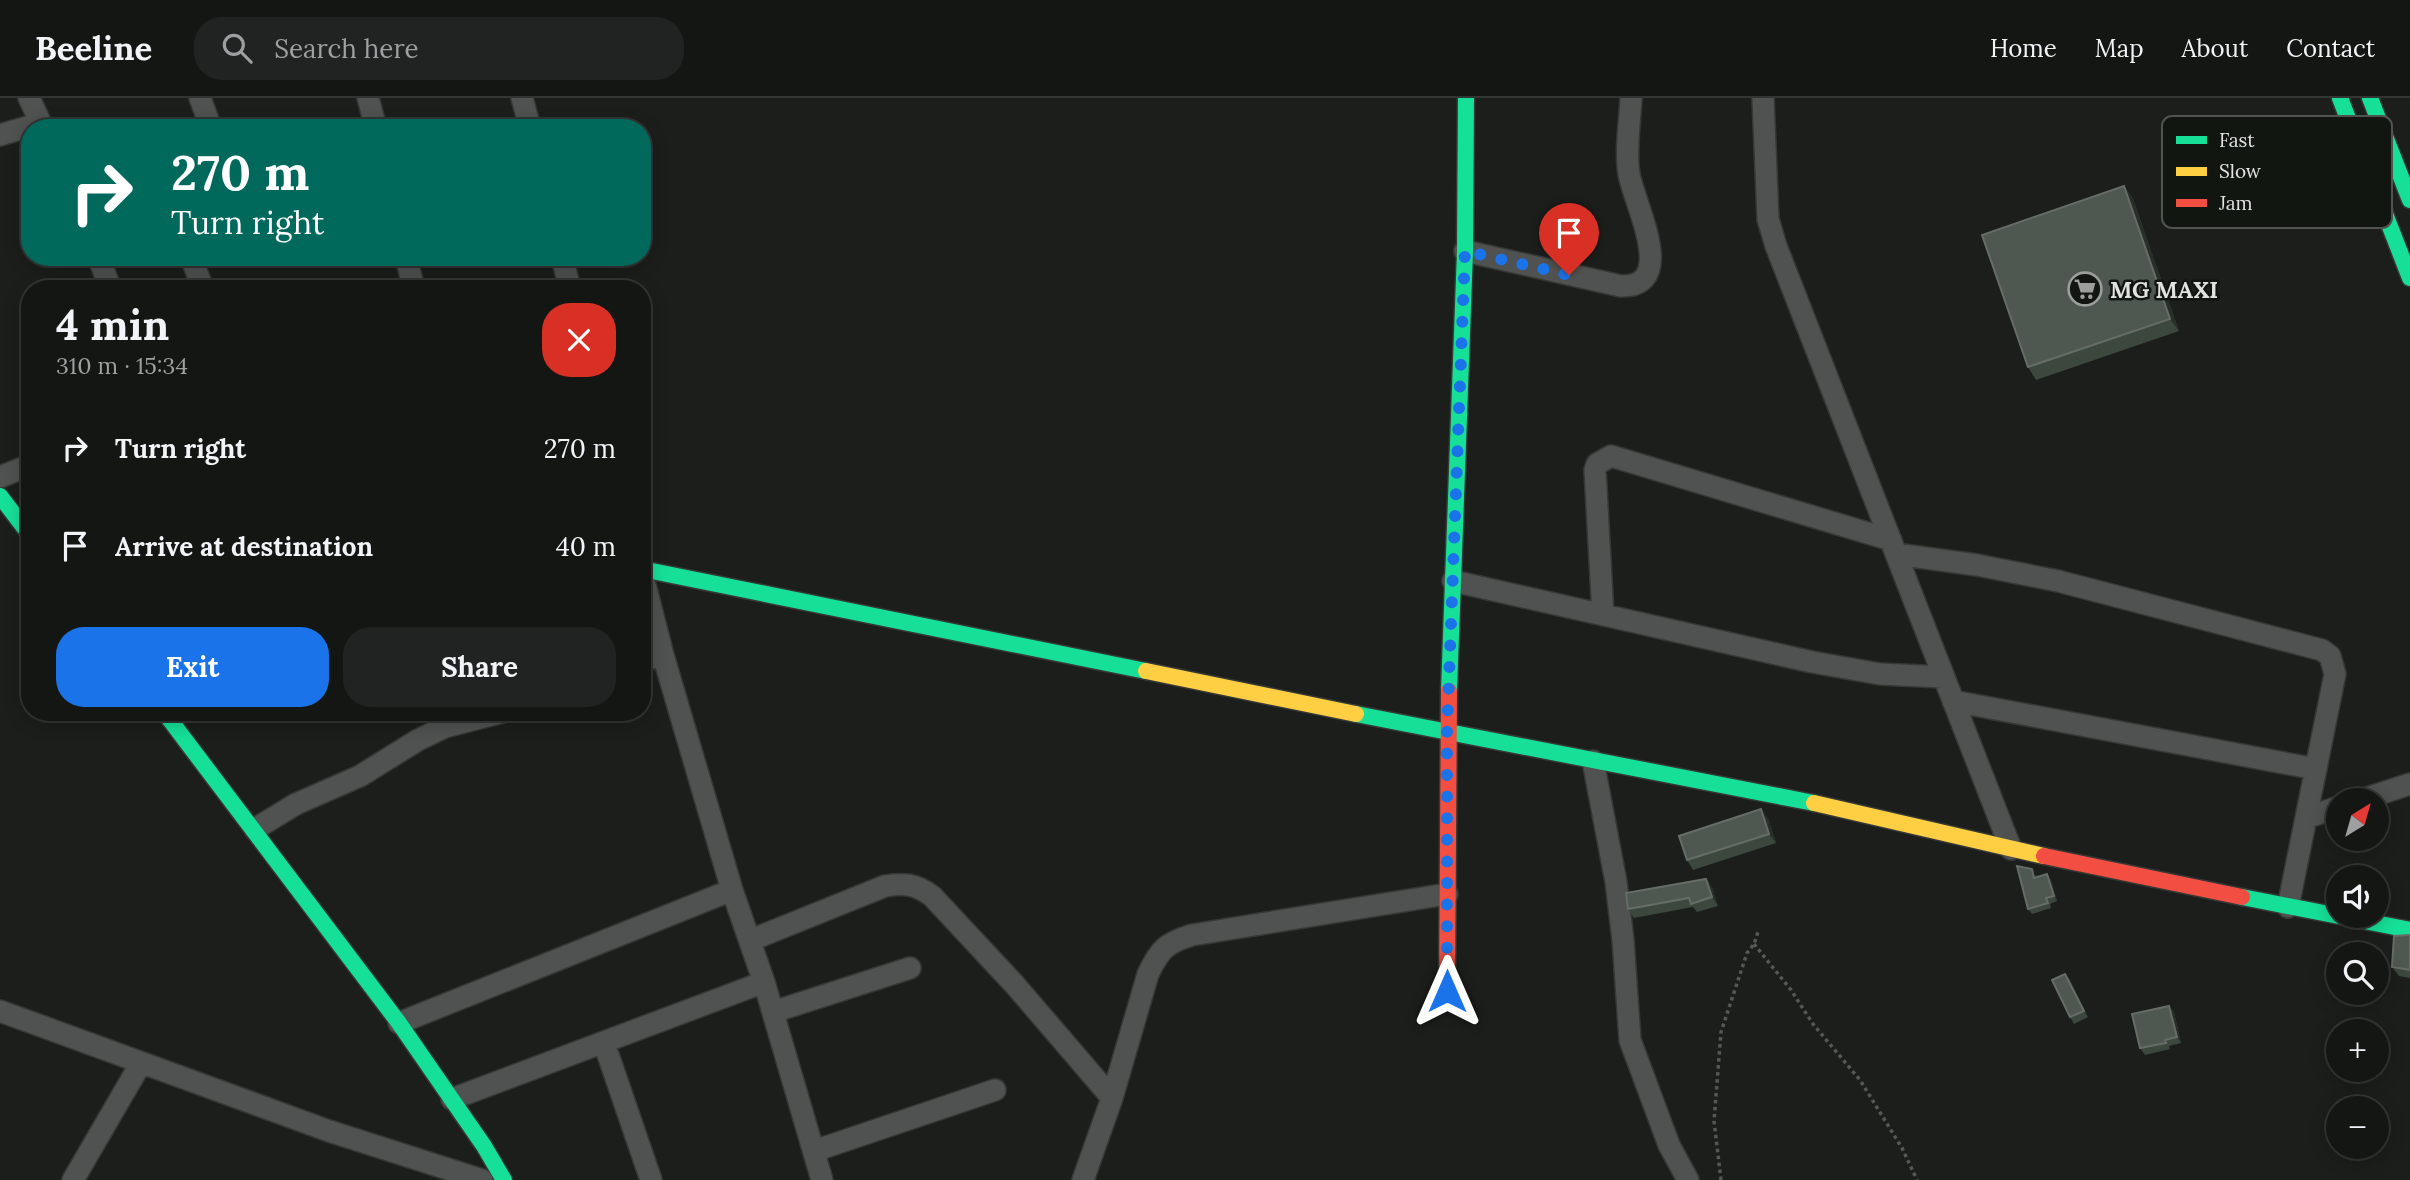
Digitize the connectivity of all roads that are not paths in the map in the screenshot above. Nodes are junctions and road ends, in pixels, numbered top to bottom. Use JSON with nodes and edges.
{"nodes":[{"id":1,"x":29,"y":98,"type":"edge"},
{"id":2,"x":200,"y":98,"type":"edge"},
{"id":3,"x":369,"y":98,"type":"edge"},
{"id":4,"x":522,"y":98,"type":"edge"},
{"id":5,"x":1466,"y":98,"type":"edge"},
{"id":6,"x":1631,"y":98,"type":"edge"},
{"id":7,"x":1763,"y":98,"type":"edge"},
{"id":8,"x":2340,"y":98,"type":"edge"},
{"id":9,"x":2370,"y":98,"type":"edge"},
{"id":10,"x":2347,"y":116,"type":"edge"},
{"id":11,"x":2377,"y":116,"type":"edge"},
{"id":12,"x":39,"y":119,"type":"edge"},
{"id":13,"x":208,"y":119,"type":"edge"},
{"id":14,"x":374,"y":119,"type":"edge"},
{"id":15,"x":528,"y":119,"type":"edge"},
{"id":16,"x":21,"y":130,"type":"edge"},
{"id":17,"x":0,"y":135,"type":"edge"},
{"id":18,"x":2392,"y":154,"type":"edge"},
{"id":19,"x":2410,"y":200,"type":"edge"},
{"id":20,"x":2391,"y":228,"type":"edge"},
{"id":21,"x":1465,"y":251,"type":"junction"},
{"id":22,"x":2410,"y":278,"type":"edge"},
{"id":23,"x":21,"y":469,"type":"edge"},
{"id":24,"x":0,"y":477,"type":"edge"},
{"id":25,"x":0,"y":496,"type":"edge"},
{"id":26,"x":21,"y":523,"type":"edge"},
{"id":27,"x":1894,"y":547,"type":"junction"},
{"id":28,"x":651,"y":573,"type":"edge"},
{"id":29,"x":1452,"y":581,"type":"junction"},
{"id":30,"x":1603,"y":615,"type":"junction"},
{"id":31,"x":653,"y":657,"type":"edge"},
{"id":32,"x":1943,"y":677,"type":"junction"},
{"id":33,"x":1953,"y":701,"type":"junction"},
{"id":34,"x":171,"y":721,"type":"edge"},
{"id":35,"x":468,"y":721,"type":"edge"},
{"id":36,"x":1447,"y":732,"type":"junction"},
{"id":37,"x":1593,"y":761,"type":"junction"},
{"id":38,"x":2316,"y":769,"type":"junction"},
{"id":39,"x":2410,"y":784,"type":"edge"},
{"id":40,"x":2389,"y":791,"type":"edge"},
{"id":41,"x":2326,"y":811,"type":"edge"},
{"id":42,"x":2306,"y":818,"type":"junction"},
{"id":43,"x":255,"y":829,"type":"junction"},
{"id":44,"x":2011,"y":849,"type":"junction"},
{"id":45,"x":732,"y":890,"type":"junction"},
{"id":46,"x":1447,"y":894,"type":"junction"},
{"id":47,"x":2288,"y":907,"type":"junction"},
{"id":48,"x":2410,"y":930,"type":"edge"},
{"id":49,"x":751,"y":940,"type":"junction"},
{"id":50,"x":909,"y":968,"type":"dead end"},
{"id":51,"x":764,"y":982,"type":"junction"},
{"id":52,"x":1447,"y":991,"type":"dead end"},
{"id":53,"x":0,"y":1011,"type":"edge"},
{"id":54,"x":773,"y":1012,"type":"junction"},
{"id":55,"x":399,"y":1023,"type":"junction"},
{"id":56,"x":604,"y":1043,"type":"junction"},
{"id":57,"x":141,"y":1063,"type":"junction"},
{"id":58,"x":995,"y":1090,"type":"dead end"},
{"id":59,"x":1112,"y":1098,"type":"junction"},
{"id":60,"x":452,"y":1099,"type":"junction"},
{"id":61,"x":814,"y":1151,"type":"junction"},
{"id":62,"x":73,"y":1180,"type":"edge"},
{"id":63,"x":482,"y":1180,"type":"edge"},
{"id":64,"x":504,"y":1180,"type":"edge"},
{"id":65,"x":651,"y":1180,"type":"edge"},
{"id":66,"x":822,"y":1180,"type":"edge"},
{"id":67,"x":1083,"y":1180,"type":"edge"},
{"id":68,"x":1688,"y":1180,"type":"edge"}],
"edges":[{"from":1,"to":12,"type":"street"},
{"from":2,"to":13,"type":"street"},
{"from":3,"to":14,"type":"street"},
{"from":4,"to":15,"type":"street"},
{"from":5,"to":21,"type":"street"},
{"from":6,"to":21,"type":"street"},
{"from":7,"to":27,"type":"street"},
{"from":8,"to":10,"type":"street"},
{"from":9,"to":11,"type":"street"},
{"from":16,"to":17,"type":"street"},
{"from":18,"to":19,"type":"street"},
{"from":20,"to":22,"type":"street"},
{"from":21,"to":29,"type":"street"},
{"from":23,"to":24,"type":"street"},
{"from":25,"to":26,"type":"street"},
{"from":27,"to":30,"type":"street"},
{"from":27,"to":32,"type":"street"},
{"from":27,"to":38,"type":"street"},
{"from":28,"to":36,"type":"street"},
{"from":29,"to":30,"type":"street"},
{"from":29,"to":36,"type":"street"},
{"from":30,"to":32,"type":"street"},
{"from":31,"to":45,"type":"street"},
{"from":32,"to":33,"type":"street"},
{"from":33,"to":38,"type":"street"},
{"from":33,"to":44,"type":"street"},
{"from":34,"to":43,"type":"street"},
{"from":35,"to":43,"type":"street"},
{"from":36,"to":37,"type":"street"},
{"from":36,"to":46,"type":"street"},
{"from":37,"to":44,"type":"street"},
{"from":37,"to":68,"type":"street"},
{"from":38,"to":42,"type":"street"},
{"from":39,"to":40,"type":"street"},
{"from":41,"to":42,"type":"street"},
{"from":42,"to":47,"type":"street"},
{"from":43,"to":55,"type":"street"},
{"from":44,"to":47,"type":"street"},
{"from":45,"to":49,"type":"street"},
{"from":45,"to":55,"type":"street"},
{"from":46,"to":52,"type":"street"},
{"from":46,"to":59,"type":"street"},
{"from":47,"to":48,"type":"street"},
{"from":49,"to":51,"type":"street"},
{"from":49,"to":59,"type":"street"},
{"from":50,"to":54,"type":"street"},
{"from":51,"to":54,"type":"street"},
{"from":51,"to":56,"type":"street"},
{"from":53,"to":57,"type":"street"},
{"from":54,"to":61,"type":"street"},
{"from":55,"to":60,"type":"street"},
{"from":56,"to":60,"type":"street"},
{"from":56,"to":65,"type":"street"},
{"from":57,"to":62,"type":"street"},
{"from":57,"to":63,"type":"street"},
{"from":58,"to":61,"type":"street"},
{"from":59,"to":67,"type":"street"},
{"from":60,"to":64,"type":"street"},
{"from":61,"to":66,"type":"street"}]}
